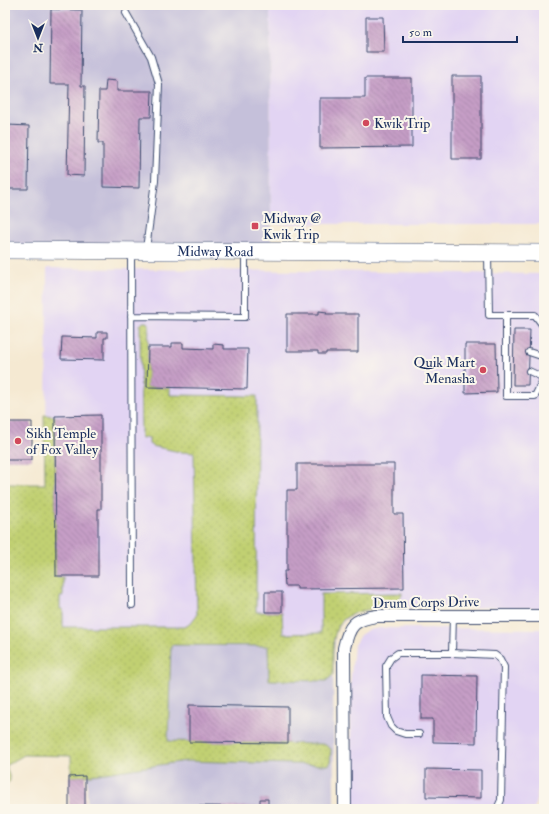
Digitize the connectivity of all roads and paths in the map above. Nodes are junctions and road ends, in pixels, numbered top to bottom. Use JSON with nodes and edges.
{"nodes":[{"id":1,"x":126,"y":13,"type":"dead end"},
{"id":2,"x":5,"y":250,"type":"edge"},
{"id":3,"x":138,"y":251,"type":"junction"},
{"id":4,"x":245,"y":251,"type":"junction"},
{"id":5,"x":488,"y":252,"type":"junction"},
{"id":6,"x":544,"y":253,"type":"edge"},
{"id":7,"x":506,"y":315,"type":"junction"},
{"id":8,"x":131,"y":316,"type":"junction"},
{"id":9,"x":543,"y":327,"type":"edge"},
{"id":10,"x":506,"y":342,"type":"junction"},
{"id":11,"x":513,"y":346,"type":"dead end"},
{"id":12,"x":529,"y":352,"type":"dead end"},
{"id":13,"x":544,"y":357,"type":"edge"},
{"id":14,"x":506,"y":360,"type":"junction"},
{"id":15,"x":513,"y":364,"type":"dead end"},
{"id":16,"x":528,"y":371,"type":"dead end"},
{"id":17,"x":544,"y":378,"type":"edge"},
{"id":18,"x":132,"y":605,"type":"dead end"},
{"id":19,"x":453,"y":616,"type":"junction"},
{"id":20,"x":544,"y":616,"type":"edge"},
{"id":21,"x":452,"y":653,"type":"junction"},
{"id":22,"x":419,"y":734,"type":"dead end"},
{"id":23,"x":345,"y":809,"type":"edge"},
{"id":24,"x":497,"y":809,"type":"edge"}],
"edges":[{"from":1,"to":3,"type":"lane"},
{"from":2,"to":3,"type":"main road","name":"Midway Road"},
{"from":3,"to":4,"type":"main road","name":"Midway Road"},
{"from":3,"to":8,"type":"lane"},
{"from":4,"to":5,"type":"main road","name":"Midway Road"},
{"from":4,"to":8,"type":"lane"},
{"from":5,"to":6,"type":"main road","name":"Midway Road"},
{"from":5,"to":7,"type":"lane"},
{"from":7,"to":9,"type":"lane"},
{"from":7,"to":10,"type":"lane"},
{"from":8,"to":18,"type":"lane"},
{"from":9,"to":13,"type":"lane"},
{"from":10,"to":11,"type":"lane"},
{"from":10,"to":14,"type":"lane"},
{"from":12,"to":13,"type":"lane"},
{"from":13,"to":17,"type":"lane"},
{"from":14,"to":15,"type":"lane"},
{"from":14,"to":16,"type":"lane"},
{"from":19,"to":20,"type":"street","name":"Drum Corps Drive"},
{"from":19,"to":21,"type":"lane"},
{"from":19,"to":23,"type":"street","name":"Drum Corps Drive"},
{"from":21,"to":22,"type":"lane"},
{"from":21,"to":24,"type":"lane"}]}
